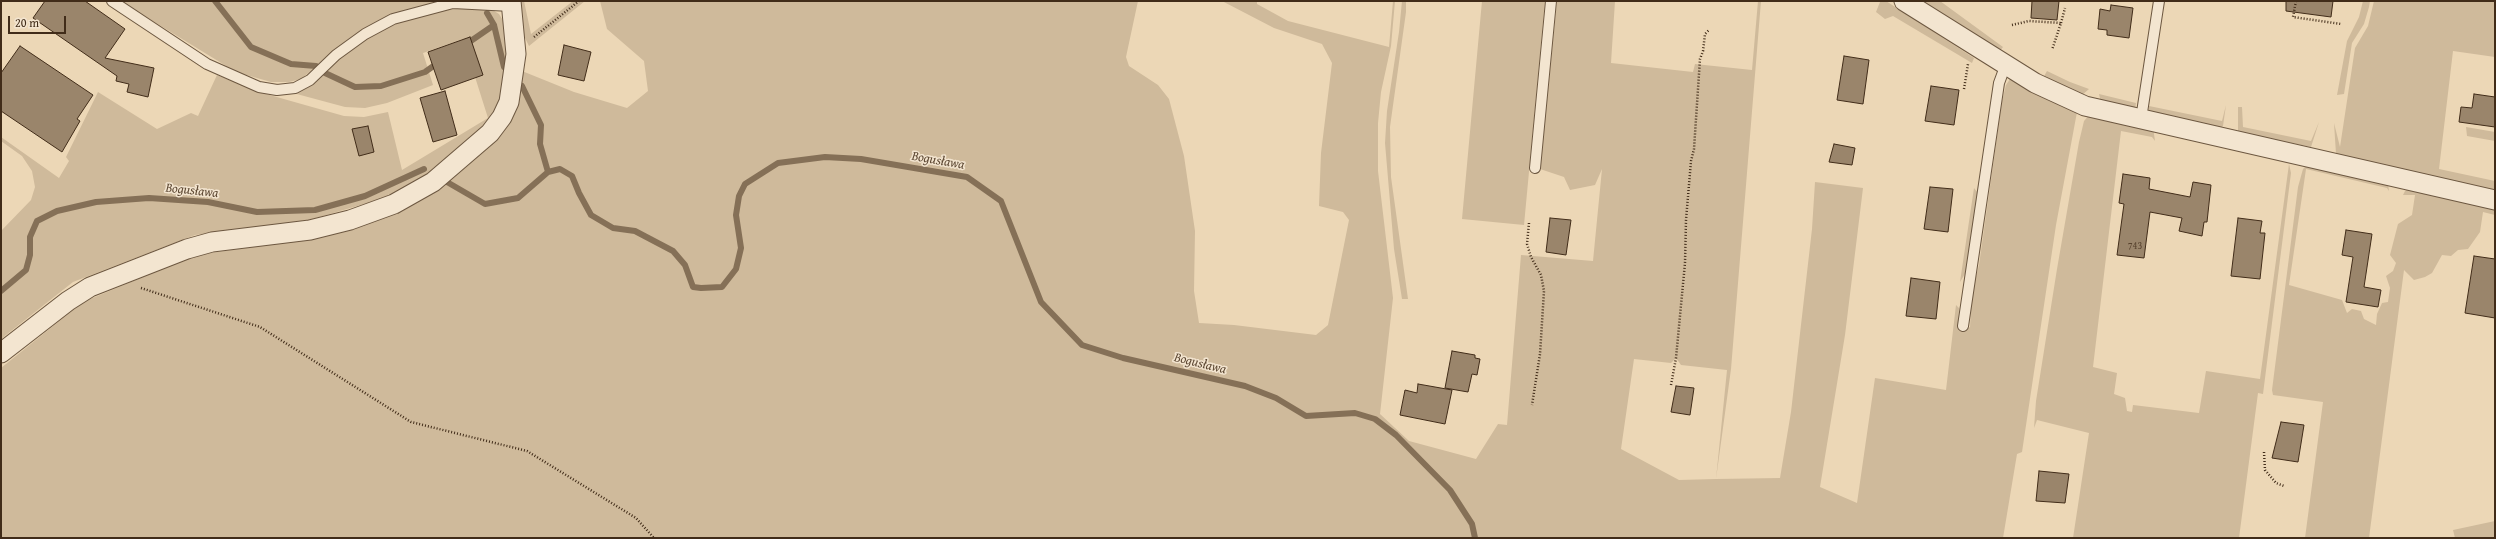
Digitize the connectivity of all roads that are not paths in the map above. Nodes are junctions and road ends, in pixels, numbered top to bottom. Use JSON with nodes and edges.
{"nodes":[{"id":1,"x":112,"y":1,"type":"edge"},
{"id":2,"x":1551,"y":1,"type":"edge"},
{"id":3,"x":1904,"y":1,"type":"edge"},
{"id":4,"x":2159,"y":1,"type":"edge"},
{"id":5,"x":511,"y":3,"type":"edge"},
{"id":6,"x":2006,"y":64,"type":"junction"},
{"id":7,"x":2141,"y":119,"type":"junction"},
{"id":8,"x":1535,"y":168,"type":"dead end"},
{"id":9,"x":2495,"y":200,"type":"edge"},
{"id":10,"x":1963,"y":326,"type":"dead end"},
{"id":11,"x":1,"y":353,"type":"edge"}],
"edges":[{"from":1,"to":5,"type":"lane"},
{"from":2,"to":8,"type":"lane"},
{"from":3,"to":6,"type":"street"},
{"from":4,"to":7,"type":"lane"},
{"from":5,"to":11,"type":"street"},
{"from":6,"to":7,"type":"street"},
{"from":6,"to":10,"type":"lane"},
{"from":7,"to":9,"type":"street"}]}
